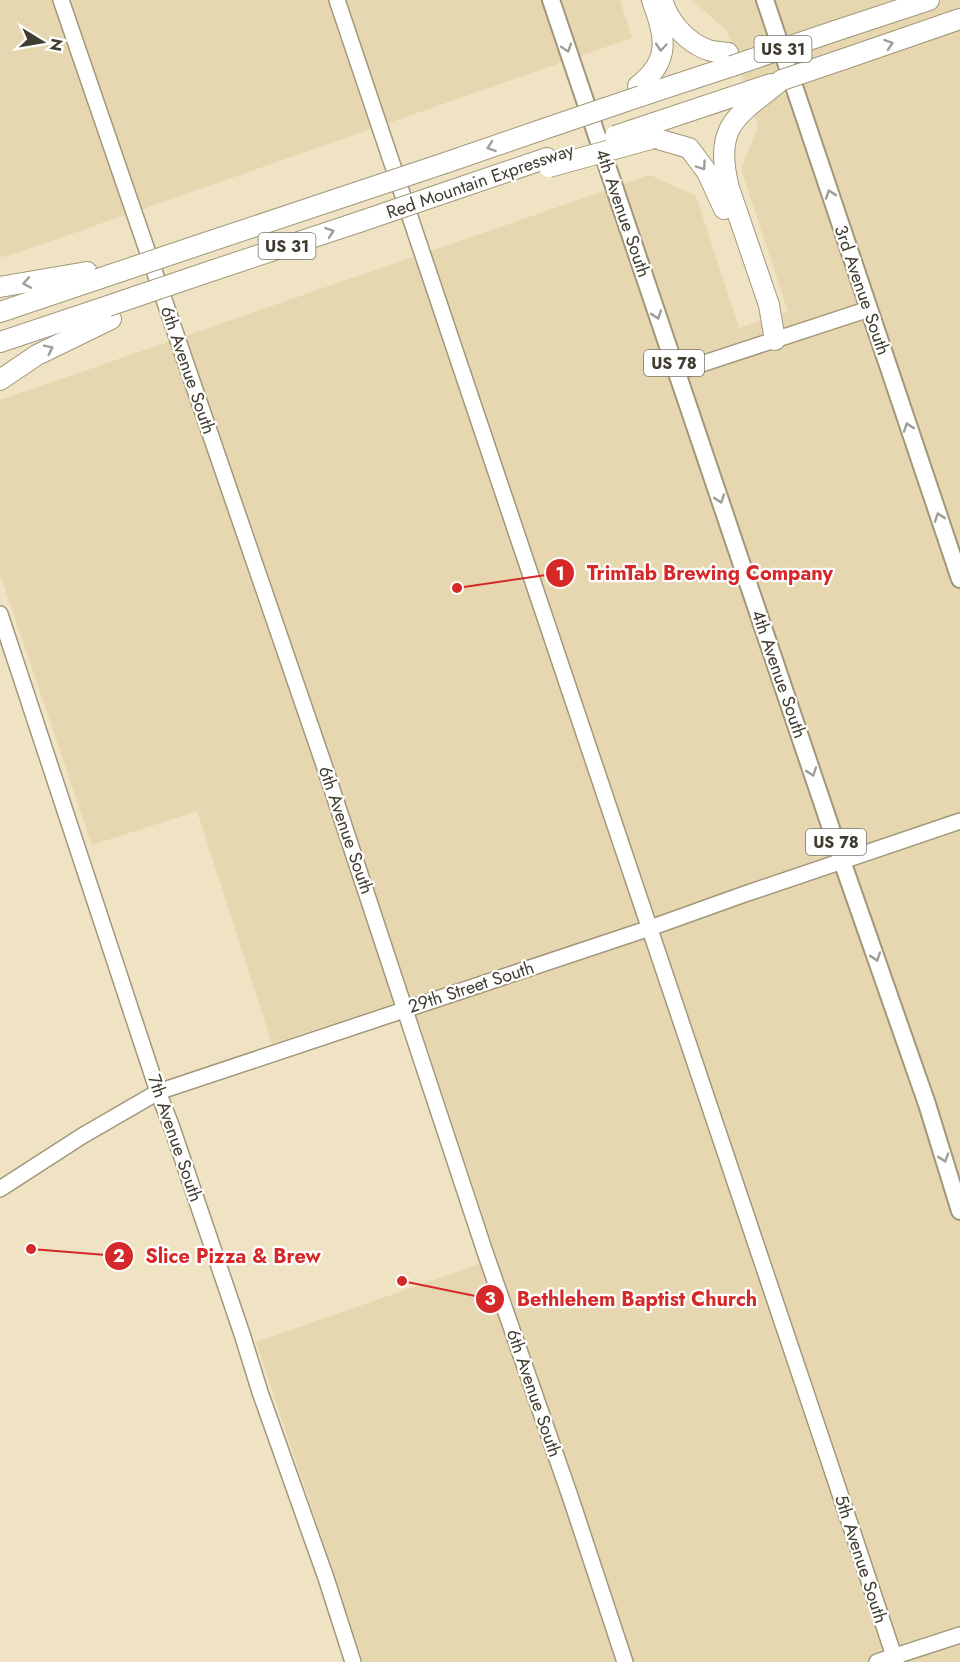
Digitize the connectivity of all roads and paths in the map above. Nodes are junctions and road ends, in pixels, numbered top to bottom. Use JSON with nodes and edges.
{"nodes":[{"id":1,"x":61,"y":0,"type":"edge"},
{"id":2,"x":337,"y":0,"type":"edge"},
{"id":3,"x":551,"y":0,"type":"edge"},
{"id":4,"x":652,"y":0,"type":"edge"},
{"id":5,"x":662,"y":0,"type":"edge"},
{"id":6,"x":765,"y":0,"type":"edge"},
{"id":7,"x":921,"y":3,"type":"edge"},
{"id":8,"x":960,"y":19,"type":"edge"},
{"id":9,"x":730,"y":60,"type":"junction"},
{"id":10,"x":640,"y":91,"type":"junction"},
{"id":11,"x":743,"y":102,"type":"junction"},
{"id":12,"x":653,"y":131,"type":"junction"},
{"id":13,"x":97,"y":275,"type":"junction"},
{"id":14,"x":0,"y":287,"type":"edge"},
{"id":15,"x":869,"y":309,"type":"junction"},
{"id":16,"x":0,"y":312,"type":"edge"},
{"id":17,"x":110,"y":312,"type":"junction"},
{"id":18,"x":775,"y":340,"type":"junction"},
{"id":19,"x":0,"y":342,"type":"edge"},
{"id":20,"x":677,"y":372,"type":"junction"},
{"id":21,"x":0,"y":380,"type":"edge"},
{"id":22,"x":960,"y":579,"type":"edge"},
{"id":23,"x":0,"y":614,"type":"edge"},
{"id":24,"x":960,"y":821,"type":"edge"},
{"id":25,"x":842,"y":861,"type":"junction"},
{"id":26,"x":650,"y":928,"type":"junction"},
{"id":27,"x":405,"y":1009,"type":"junction"},
{"id":28,"x":158,"y":1092,"type":"junction"},
{"id":29,"x":0,"y":1189,"type":"edge"},
{"id":30,"x":960,"y":1211,"type":"edge"},
{"id":31,"x":960,"y":1635,"type":"edge"},
{"id":32,"x":895,"y":1659,"type":"edge"},
{"id":33,"x":353,"y":1662,"type":"edge"},
{"id":34,"x":625,"y":1662,"type":"edge"},
{"id":35,"x":877,"y":1662,"type":"edge"}],
"edges":[{"from":1,"to":27,"type":"street","name":"6th Avenue South"},
{"from":2,"to":26,"type":"street","name":"5th Avenue South"},
{"from":3,"to":20,"type":"main road","name":"4th Avenue South","number":"US 78","one_way":true},
{"from":4,"to":10,"type":"highway","one_way":true},
{"from":5,"to":9,"type":"highway"},
{"from":15,"to":6,"type":"main road","name":"3rd Avenue South","one_way":true},
{"from":7,"to":9,"type":"highway","name":"Red Mountain Expressway"},
{"from":11,"to":8,"type":"highway","number":"US 31","one_way":true,"bridge":true},
{"from":9,"to":10,"type":"highway","name":"Red Mountain Expressway","number":"US 31"},
{"from":10,"to":13,"type":"highway","name":"Red Mountain Expressway","number":"US 31","one_way":true,"bridge":true},
{"from":11,"to":12,"type":"highway"},
{"from":11,"to":18,"type":"highway"},
{"from":17,"to":12,"type":"highway","name":"Red Mountain Expressway","number":"US 31","one_way":true,"bridge":true},
{"from":12,"to":18,"type":"highway","one_way":true},
{"from":13,"to":14,"type":"highway","one_way":true},
{"from":13,"to":16,"type":"highway"},
{"from":15,"to":18,"type":"street"},
{"from":22,"to":15,"type":"main road","name":"3rd Avenue South","one_way":true},
{"from":17,"to":19,"type":"highway","name":"Red Mountain Expressway","number":"US 31"},
{"from":21,"to":17,"type":"highway","one_way":true},
{"from":18,"to":20,"type":"street"},
{"from":20,"to":25,"type":"main road","name":"4th Avenue South","number":"US 78","one_way":true},
{"from":23,"to":28,"type":"street","name":"7th Avenue South"},
{"from":24,"to":25,"type":"street","name":"29th Street South"},
{"from":25,"to":26,"type":"street","name":"29th Street South"},
{"from":25,"to":30,"type":"main road","name":"4th Avenue South","number":"US 78","one_way":true},
{"from":26,"to":27,"type":"street","name":"29th Street South"},
{"from":26,"to":32,"type":"street","name":"5th Avenue South"},
{"from":27,"to":28,"type":"street","name":"29th Street South"},
{"from":27,"to":34,"type":"street","name":"6th Avenue South"},
{"from":28,"to":29,"type":"street","name":"29th Street South"},
{"from":28,"to":33,"type":"street","name":"7th Avenue South"},
{"from":31,"to":32,"type":"street"},
{"from":32,"to":35,"type":"street"}]}
